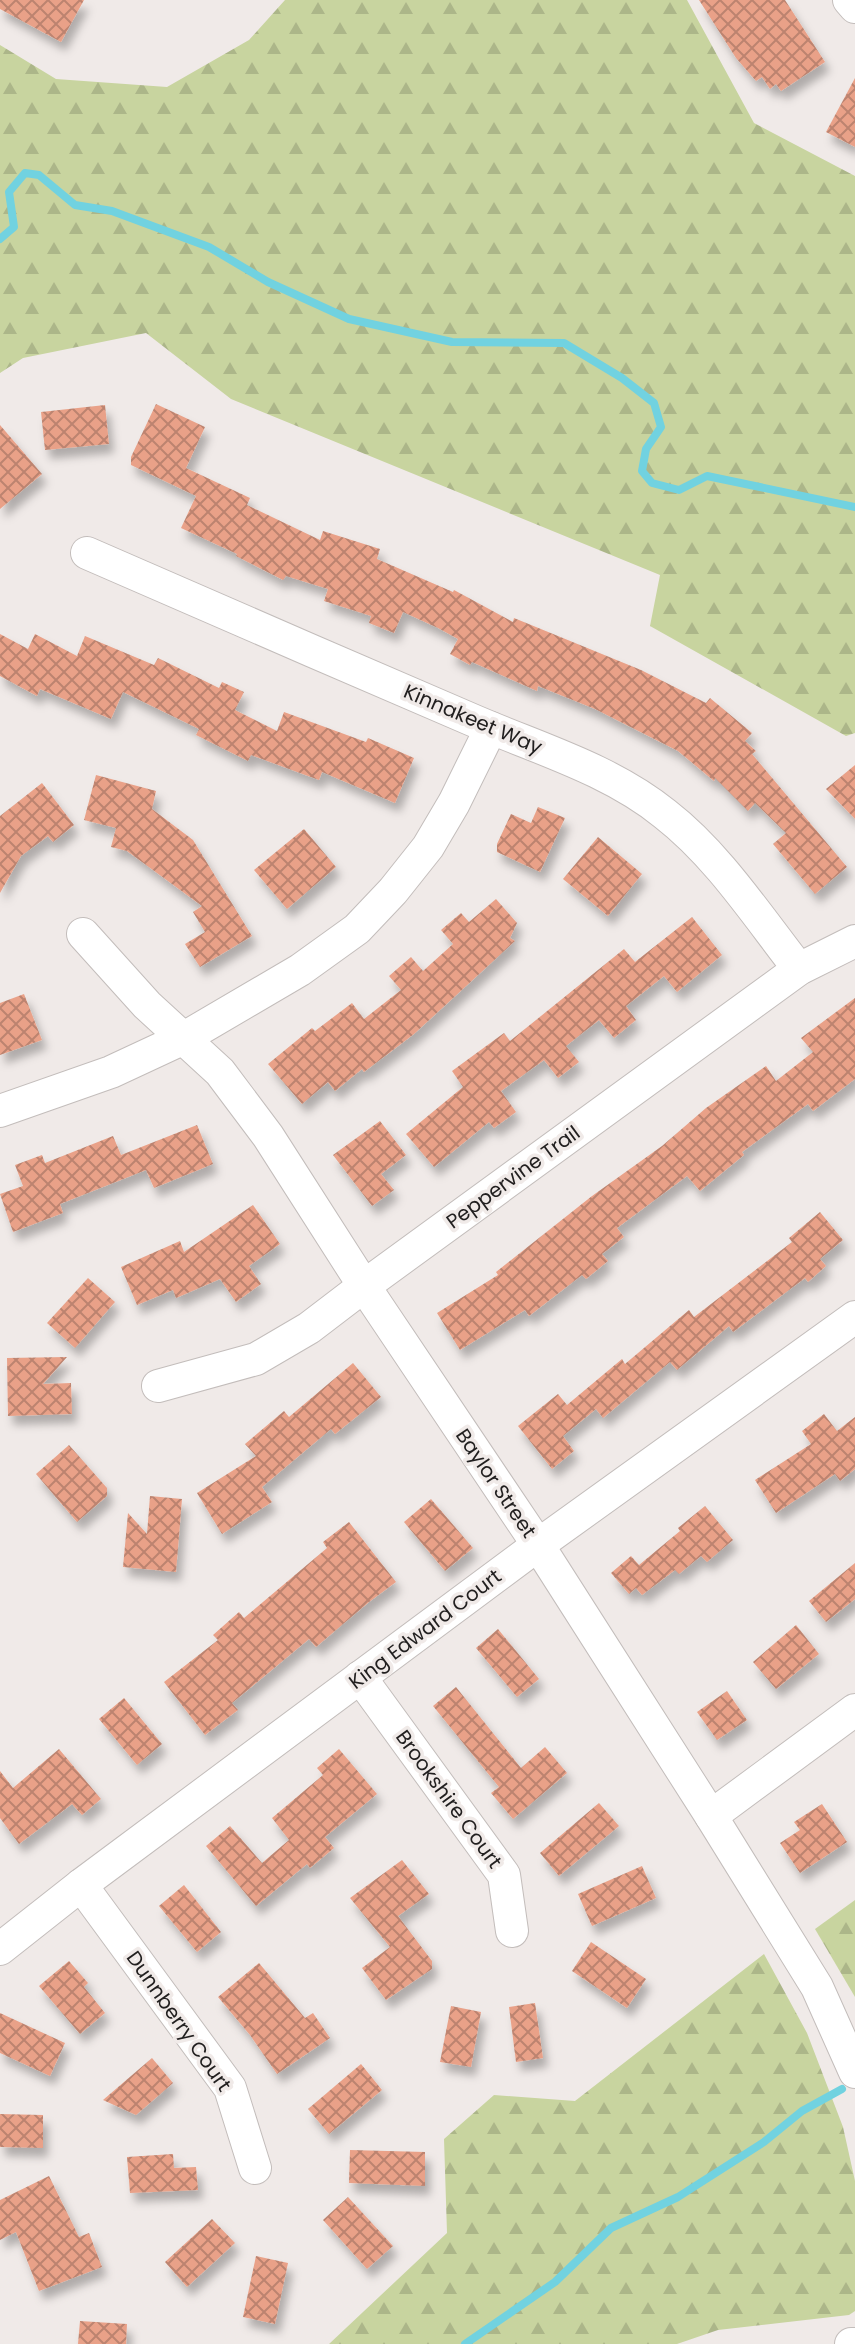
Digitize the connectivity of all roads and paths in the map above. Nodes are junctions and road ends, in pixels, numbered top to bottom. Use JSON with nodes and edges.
{"nodes":[{"id":1,"x":849,"y":0,"type":"edge"},
{"id":2,"x":855,"y":7,"type":"edge"},
{"id":3,"x":87,"y":553,"type":"dead end"},
{"id":4,"x":491,"y":728,"type":"junction"},
{"id":5,"x":83,"y":934,"type":"dead end"},
{"id":6,"x":855,"y":941,"type":"edge"},
{"id":7,"x":799,"y":969,"type":"junction"},
{"id":8,"x":184,"y":1038,"type":"junction"},
{"id":9,"x":0,"y":1111,"type":"edge"},
{"id":10,"x":364,"y":1286,"type":"junction"},
{"id":11,"x":855,"y":1317,"type":"edge"},
{"id":12,"x":158,"y":1386,"type":"dead end"},
{"id":13,"x":538,"y":1545,"type":"junction"},
{"id":14,"x":360,"y":1677,"type":"junction"},
{"id":15,"x":855,"y":1710,"type":"edge"},
{"id":16,"x":711,"y":1816,"type":"junction"},
{"id":17,"x":81,"y":1885,"type":"junction"},
{"id":18,"x":512,"y":1931,"type":"dead end"},
{"id":19,"x":0,"y":1949,"type":"edge"},
{"id":20,"x":855,"y":2072,"type":"edge"},
{"id":21,"x":255,"y":2168,"type":"dead end"}],
"edges":[{"from":1,"to":2,"type":"street"},
{"from":3,"to":4,"type":"street","name":"Kinnakeet Way"},
{"from":4,"to":7,"type":"street","name":"Kinnakeet Way"},
{"from":4,"to":8,"type":"street"},
{"from":5,"to":8,"type":"street","name":"Baylor Street"},
{"from":6,"to":7,"type":"street","name":"Peppervine Trail"},
{"from":7,"to":10,"type":"street","name":"Peppervine Trail"},
{"from":8,"to":9,"type":"street"},
{"from":8,"to":10,"type":"street","name":"Baylor Street"},
{"from":10,"to":12,"type":"street","name":"Peppervine Trail"},
{"from":10,"to":13,"type":"street","name":"Baylor Street"},
{"from":11,"to":13,"type":"street","name":"King Edward Court"},
{"from":13,"to":14,"type":"street","name":"King Edward Court"},
{"from":13,"to":16,"type":"street","name":"Baylor Street"},
{"from":14,"to":17,"type":"street","name":"King Edward Court"},
{"from":14,"to":18,"type":"street","name":"Brookshire Court"},
{"from":15,"to":16,"type":"street"},
{"from":16,"to":20,"type":"street","name":"Baylor Street"},
{"from":17,"to":19,"type":"street","name":"King Edward Court"},
{"from":17,"to":21,"type":"street","name":"Dunnberry Court"}]}
